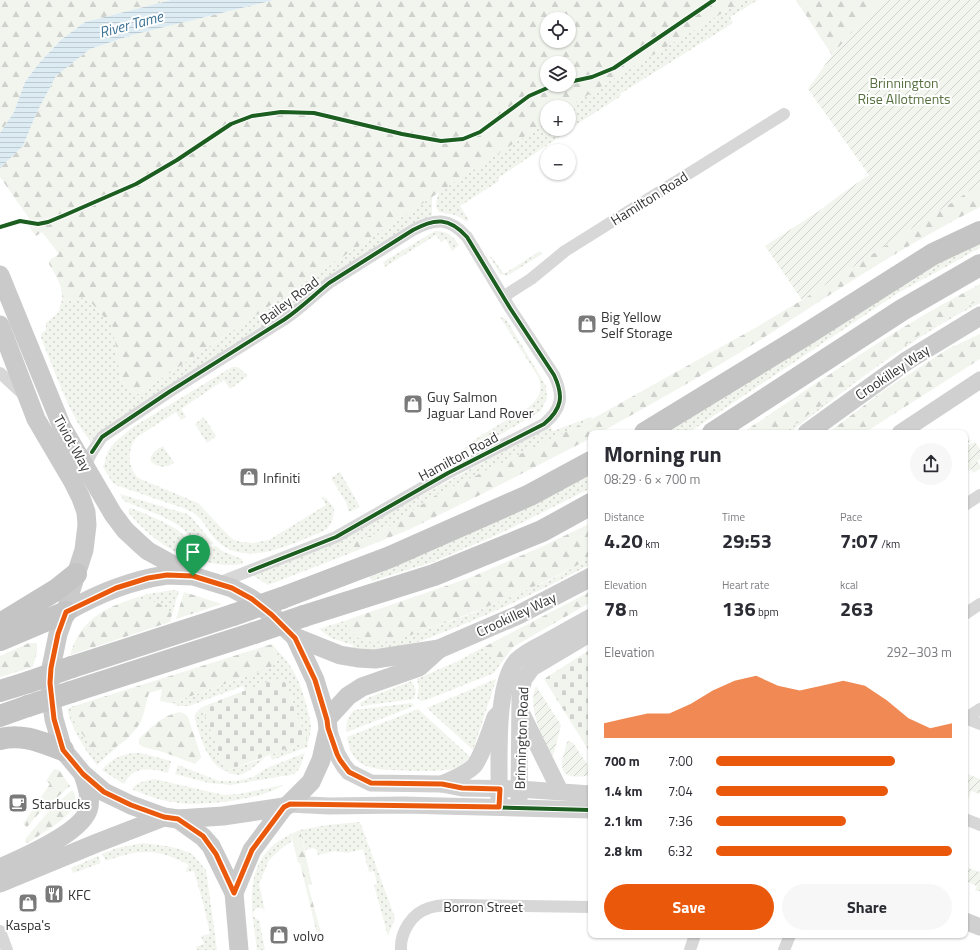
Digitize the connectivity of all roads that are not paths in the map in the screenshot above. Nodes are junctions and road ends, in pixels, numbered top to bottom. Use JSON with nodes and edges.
{"nodes":[{"id":1,"x":784,"y":114,"type":"dead end"},
{"id":2,"x":980,"y":232,"type":"edge"},
{"id":3,"x":980,"y":265,"type":"edge"},
{"id":4,"x":0,"y":275,"type":"edge"},
{"id":5,"x":504,"y":298,"type":"junction"},
{"id":6,"x":980,"y":316,"type":"edge"},
{"id":7,"x":21,"y":324,"type":"junction"},
{"id":8,"x":1,"y":333,"type":"edge"},
{"id":9,"x":0,"y":373,"type":"edge"},
{"id":10,"x":980,"y":380,"type":"edge"},
{"id":11,"x":28,"y":400,"type":"junction"},
{"id":12,"x":650,"y":430,"type":"edge"},
{"id":13,"x":718,"y":430,"type":"edge"},
{"id":14,"x":811,"y":430,"type":"edge"},
{"id":15,"x":905,"y":430,"type":"edge"},
{"id":16,"x":588,"y":464,"type":"edge"},
{"id":17,"x":85,"y":466,"type":"junction"},
{"id":18,"x":980,"y":495,"type":"edge"},
{"id":19,"x":968,"y":503,"type":"edge"},
{"id":20,"x":588,"y":506,"type":"edge"},
{"id":21,"x":78,"y":568,"type":"junction"},
{"id":22,"x":193,"y":576,"type":"junction"},
{"id":23,"x":588,"y":579,"type":"edge"},
{"id":24,"x":218,"y":583,"type":"junction"},
{"id":25,"x":980,"y":604,"type":"edge"},
{"id":26,"x":66,"y":612,"type":"junction"},
{"id":27,"x":968,"y":612,"type":"edge"},
{"id":28,"x":588,"y":619,"type":"edge"},
{"id":29,"x":0,"y":624,"type":"edge"},
{"id":30,"x":588,"y":635,"type":"edge"},
{"id":31,"x":295,"y":638,"type":"junction"},
{"id":32,"x":0,"y":640,"type":"edge"},
{"id":33,"x":439,"y":649,"type":"junction"},
{"id":34,"x":0,"y":691,"type":"edge"},
{"id":35,"x":980,"y":709,"type":"edge"},
{"id":36,"x":520,"y":710,"type":"junction"},
{"id":37,"x":501,"y":712,"type":"junction"},
{"id":38,"x":0,"y":716,"type":"edge"},
{"id":39,"x":968,"y":716,"type":"edge"},
{"id":40,"x":968,"y":719,"type":"edge"},
{"id":41,"x":328,"y":724,"type":"junction"},
{"id":42,"x":980,"y":724,"type":"edge"},
{"id":43,"x":0,"y":738,"type":"edge"},
{"id":44,"x":63,"y":750,"type":"junction"},
{"id":45,"x":83,"y":774,"type":"junction"},
{"id":46,"x":442,"y":784,"type":"junction"},
{"id":47,"x":500,"y":789,"type":"junction"},
{"id":48,"x":519,"y":789,"type":"junction"},
{"id":49,"x":560,"y":791,"type":"junction"},
{"id":50,"x":588,"y":794,"type":"edge"},
{"id":51,"x":287,"y":806,"type":"junction"},
{"id":52,"x":499,"y":807,"type":"junction"},
{"id":53,"x":519,"y":808,"type":"junction"},
{"id":54,"x":588,"y":810,"type":"edge"},
{"id":55,"x":171,"y":818,"type":"junction"},
{"id":56,"x":968,"y":820,"type":"edge"},
{"id":57,"x":980,"y":825,"type":"edge"},
{"id":58,"x":0,"y":868,"type":"edge"},
{"id":59,"x":0,"y":883,"type":"edge"},
{"id":60,"x":234,"y":893,"type":"junction"},
{"id":61,"x":588,"y":907,"type":"edge"},
{"id":62,"x":968,"y":922,"type":"edge"},
{"id":63,"x":980,"y":927,"type":"edge"},
{"id":64,"x":0,"y":931,"type":"edge"},
{"id":65,"x":694,"y":938,"type":"edge"},
{"id":66,"x":789,"y":938,"type":"edge"},
{"id":67,"x":7,"y":950,"type":"edge"},
{"id":68,"x":239,"y":950,"type":"edge"},
{"id":69,"x":401,"y":950,"type":"edge"},
{"id":70,"x":690,"y":950,"type":"edge"},
{"id":71,"x":784,"y":950,"type":"edge"}],
"edges":[{"from":1,"to":5,"type":"street","name":"Hamilton Road"},
{"from":2,"to":12,"type":"highway"},
{"from":3,"to":13,"type":"highway"},
{"from":4,"to":7,"type":"main road","name":"Tiviot Way"},
{"from":5,"to":17,"type":"street","name":"Bailey Road"},
{"from":5,"to":24,"type":"street","name":"Hamilton Road"},
{"from":6,"to":14,"type":"main road","name":"Crookilley Way"},
{"from":7,"to":8,"type":"street"},
{"from":7,"to":17,"type":"main road","name":"Tiviot Way"},
{"from":8,"to":11,"type":"main road","name":"Tiviot Way"},
{"from":9,"to":11,"type":"street"},
{"from":10,"to":15,"type":"street"},
{"from":11,"to":21,"type":"main road","name":"Tiviot Way"},
{"from":16,"to":34,"type":"highway","bridge":true},
{"from":17,"to":22,"type":"main road","name":"Tiviot Way"},
{"from":18,"to":19,"type":"street"},
{"from":20,"to":38,"type":"highway","bridge":true},
{"from":21,"to":26,"type":"main road","name":"Tiviot Way"},
{"from":21,"to":29,"type":"highway"},
{"from":22,"to":24,"type":"main road"},
{"from":22,"to":26,"type":"main road"},
{"from":23,"to":33,"type":"main road","name":"Crookilley Way"},
{"from":24,"to":31,"type":"main road"},
{"from":25,"to":27,"type":"street"},
{"from":26,"to":32,"type":"highway"},
{"from":26,"to":44,"type":"main road","name":"Tiviot Way"},
{"from":28,"to":37,"type":"street","name":"Brinnington Road"},
{"from":30,"to":36,"type":"street","name":"Brinnington Road"},
{"from":31,"to":33,"type":"main road","name":"Crookilley Way"},
{"from":31,"to":41,"type":"main road"},
{"from":33,"to":41,"type":"main road","name":"Crookilley Way"},
{"from":35,"to":39,"type":"street"},
{"from":36,"to":48,"type":"street","name":"Brinnington Road"},
{"from":36,"to":49,"type":"street"},
{"from":37,"to":46,"type":"street"},
{"from":37,"to":47,"type":"street","name":"Brinnington Road"},
{"from":40,"to":42,"type":"street"},
{"from":41,"to":46,"type":"street"},
{"from":41,"to":51,"type":"main road"},
{"from":43,"to":44,"type":"highway"},
{"from":44,"to":45,"type":"main road"},
{"from":45,"to":55,"type":"main road"},
{"from":45,"to":58,"type":"main road"},
{"from":46,"to":47,"type":"street"},
{"from":47,"to":48,"type":"street"},
{"from":47,"to":52,"type":"street","name":"Brinnington Road"},
{"from":48,"to":49,"type":"street"},
{"from":48,"to":53,"type":"street","name":"Brinnington Road"},
{"from":49,"to":50,"type":"street"},
{"from":51,"to":52,"type":"street"},
{"from":51,"to":55,"type":"main road"},
{"from":51,"to":60,"type":"main road"},
{"from":52,"to":53,"type":"street"},
{"from":53,"to":54,"type":"street"},
{"from":55,"to":59,"type":"main road"},
{"from":55,"to":60,"type":"main road"},
{"from":56,"to":57,"type":"street"},
{"from":60,"to":68,"type":"main road"},
{"from":61,"to":69,"type":"street","name":"Borron Street"},
{"from":62,"to":63,"type":"street"},
{"from":64,"to":67,"type":"street"},
{"from":65,"to":70,"type":"street"},
{"from":66,"to":71,"type":"street"}]}
